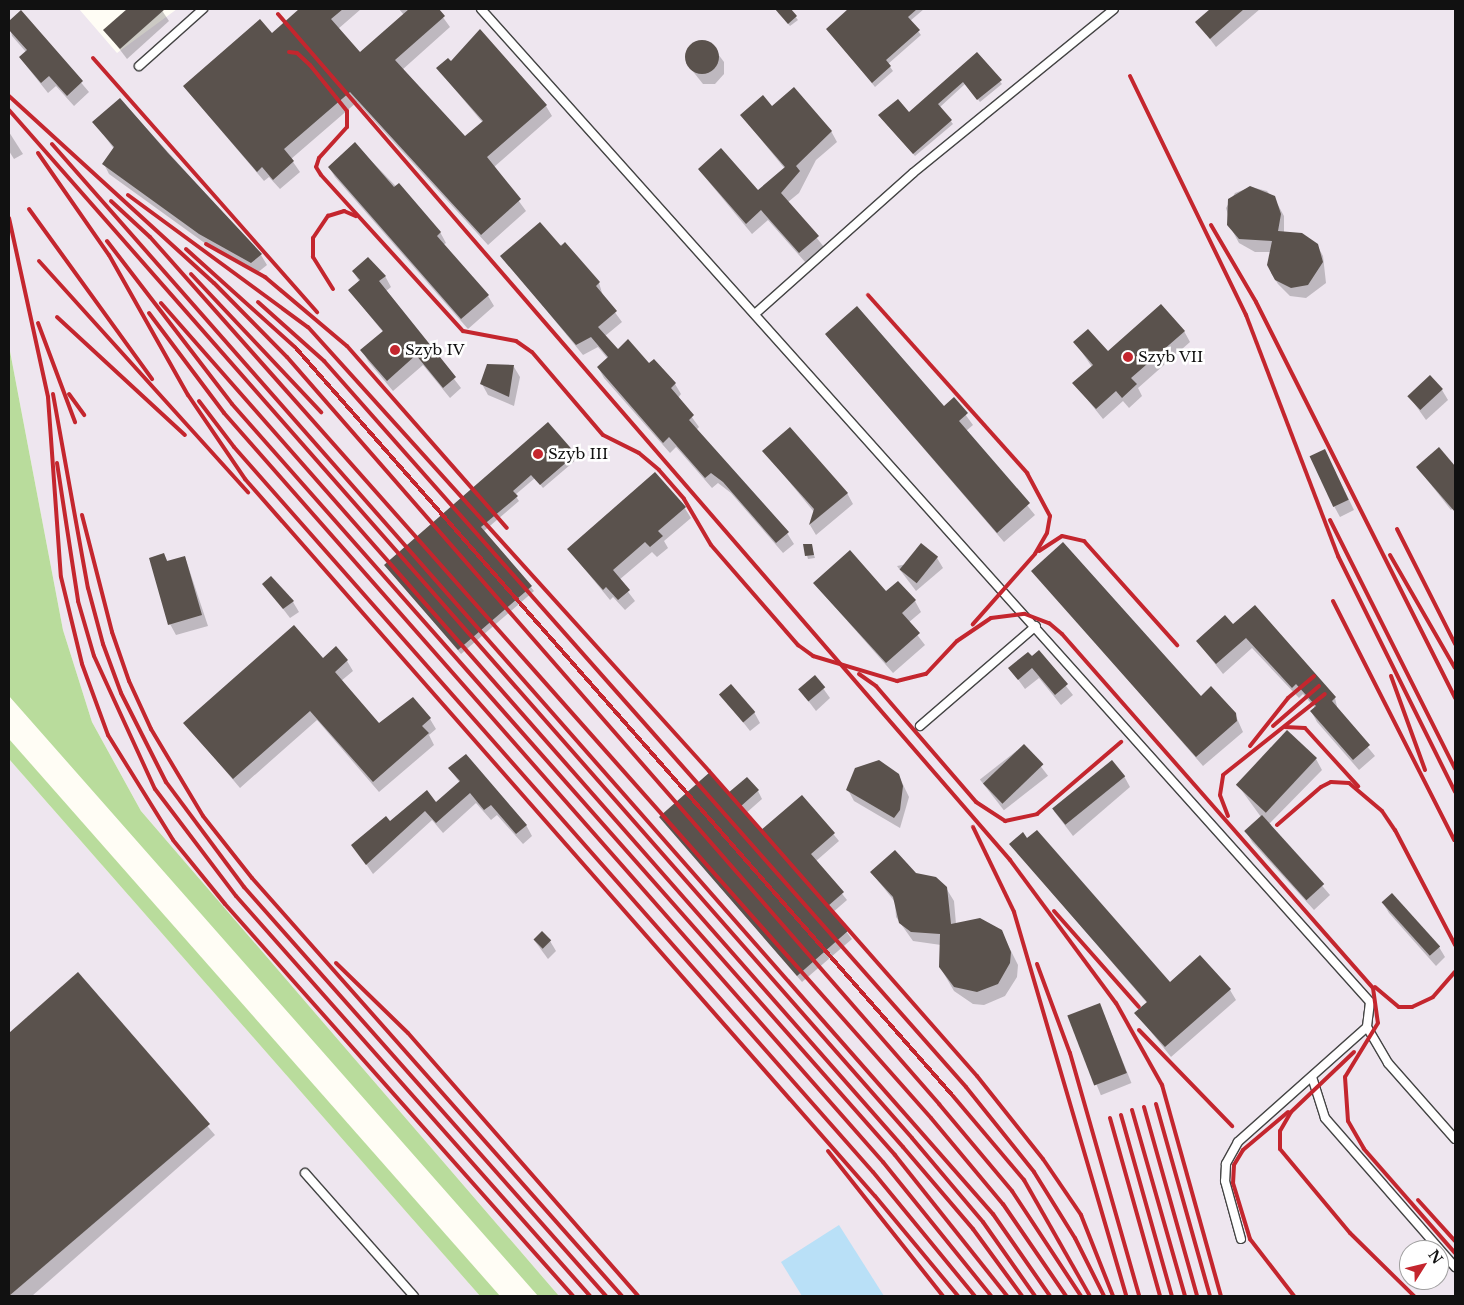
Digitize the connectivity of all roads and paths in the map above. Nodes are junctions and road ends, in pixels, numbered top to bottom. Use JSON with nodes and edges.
{"nodes":[{"id":1,"x":202,"y":9,"type":"edge"},
{"id":2,"x":481,"y":9,"type":"edge"},
{"id":3,"x":1114,"y":9,"type":"edge"},
{"id":4,"x":139,"y":66,"type":"dead end"},
{"id":5,"x":756,"y":313,"type":"junction"},
{"id":6,"x":1036,"y":626,"type":"junction"},
{"id":7,"x":920,"y":726,"type":"dead end"},
{"id":8,"x":1367,"y":1027,"type":"junction"},
{"id":9,"x":1312,"y":1077,"type":"junction"},
{"id":10,"x":1455,"y":1139,"type":"edge"},
{"id":11,"x":305,"y":1173,"type":"dead end"},
{"id":12,"x":1241,"y":1239,"type":"dead end"},
{"id":13,"x":1455,"y":1267,"type":"edge"},
{"id":14,"x":414,"y":1296,"type":"edge"}],
"edges":[{"from":1,"to":4,"type":"lane"},
{"from":2,"to":5,"type":"lane"},
{"from":3,"to":5,"type":"lane"},
{"from":5,"to":6,"type":"lane"},
{"from":6,"to":7,"type":"lane"},
{"from":6,"to":8,"type":"lane"},
{"from":8,"to":9,"type":"lane"},
{"from":8,"to":10,"type":"lane"},
{"from":9,"to":12,"type":"lane"},
{"from":9,"to":13,"type":"lane"},
{"from":11,"to":14,"type":"lane"}]}
